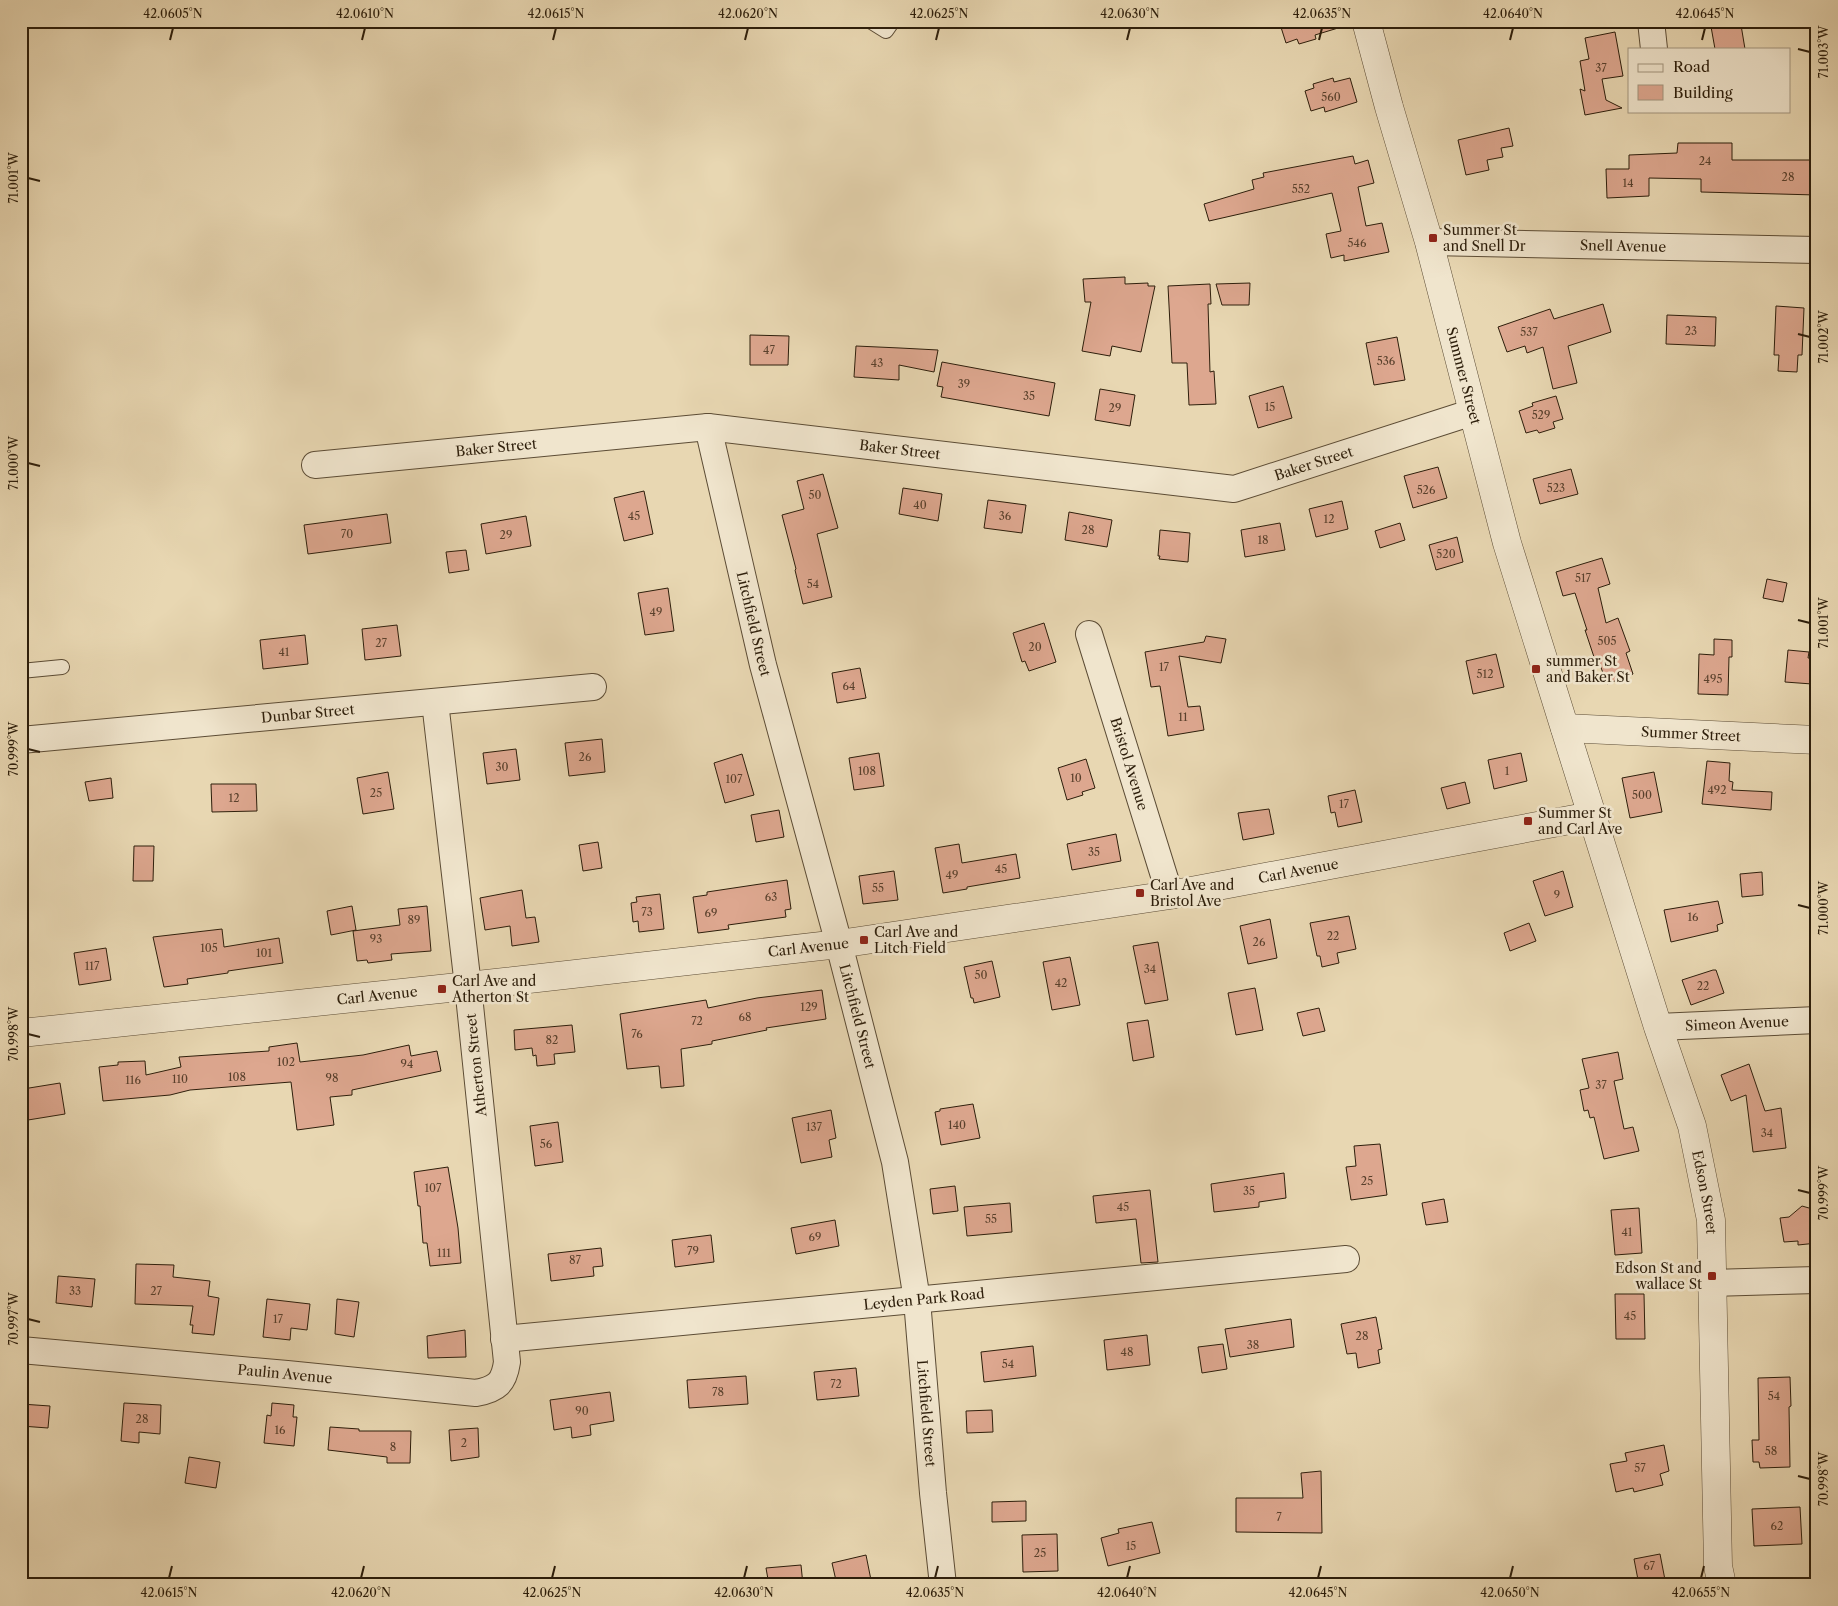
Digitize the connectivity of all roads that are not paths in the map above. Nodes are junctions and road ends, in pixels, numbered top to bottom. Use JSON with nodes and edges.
{"nodes":[{"id":1,"x":870,"y":21,"type":"edge"},
{"id":2,"x":893,"y":21,"type":"edge"},
{"id":3,"x":1366,"y":21,"type":"edge"},
{"id":4,"x":1651,"y":21,"type":"edge"},
{"id":5,"x":1654,"y":48,"type":"edge"},
{"id":6,"x":1429,"y":242,"type":"junction"},
{"id":7,"x":1817,"y":250,"type":"edge"},
{"id":8,"x":1472,"y":412,"type":"junction"},
{"id":9,"x":708,"y":427,"type":"junction"},
{"id":10,"x":315,"y":465,"type":"dead end"},
{"id":11,"x":1090,"y":634,"type":"dead end"},
{"id":12,"x":62,"y":668,"type":"dead end"},
{"id":13,"x":21,"y":672,"type":"edge"},
{"id":14,"x":593,"y":687,"type":"dead end"},
{"id":15,"x":435,"y":702,"type":"junction"},
{"id":16,"x":1565,"y":728,"type":"junction"},
{"id":17,"x":21,"y":740,"type":"edge"},
{"id":18,"x":1817,"y":740,"type":"edge"},
{"id":19,"x":1591,"y":816,"type":"junction"},
{"id":20,"x":1170,"y":895,"type":"junction"},
{"id":21,"x":839,"y":944,"type":"junction"},
{"id":22,"x":468,"y":986,"type":"junction"},
{"id":23,"x":1817,"y":1020,"type":"edge"},
{"id":24,"x":1658,"y":1027,"type":"junction"},
{"id":25,"x":21,"y":1033,"type":"edge"},
{"id":26,"x":1346,"y":1259,"type":"dead end"},
{"id":27,"x":1817,"y":1280,"type":"edge"},
{"id":28,"x":1711,"y":1283,"type":"junction"},
{"id":29,"x":917,"y":1300,"type":"junction"},
{"id":30,"x":504,"y":1339,"type":"junction"},
{"id":31,"x":21,"y":1350,"type":"edge"},
{"id":32,"x":943,"y":1585,"type":"edge"},
{"id":33,"x":1722,"y":1585,"type":"edge"}],
"edges":[{"from":1,"to":2,"type":"lane"},
{"from":3,"to":6,"type":"street","name":"Summer Street"},
{"from":4,"to":5,"type":"street"},
{"from":6,"to":7,"type":"street","name":"Snell Avenue"},
{"from":6,"to":8,"type":"street","name":"Summer Street"},
{"from":8,"to":9,"type":"street","name":"Baker Street"},
{"from":8,"to":16,"type":"street","name":"Summer Street"},
{"from":9,"to":10,"type":"street","name":"Baker Street"},
{"from":9,"to":21,"type":"street","name":"Litchfield Street"},
{"from":11,"to":20,"type":"street","name":"Bristol Avenue"},
{"from":12,"to":13,"type":"lane"},
{"from":14,"to":15,"type":"street","name":"Dunbar Street"},
{"from":15,"to":17,"type":"street","name":"Dunbar Street"},
{"from":15,"to":22,"type":"street","name":"Atherton Street"},
{"from":16,"to":18,"type":"street","name":"Summer Street"},
{"from":16,"to":19,"type":"street","name":"Summer Street"},
{"from":19,"to":20,"type":"street","name":"Carl Avenue"},
{"from":19,"to":24,"type":"street","name":"Edson Street"},
{"from":20,"to":21,"type":"street","name":"Carl Avenue"},
{"from":21,"to":22,"type":"street","name":"Carl Avenue"},
{"from":21,"to":29,"type":"street","name":"Litchfield Street"},
{"from":22,"to":25,"type":"street","name":"Carl Avenue"},
{"from":22,"to":30,"type":"street","name":"Atherton Street"},
{"from":23,"to":24,"type":"street","name":"Simeon Avenue"},
{"from":24,"to":28,"type":"street","name":"Edson Street"},
{"from":26,"to":29,"type":"street","name":"Leyden Park Road"},
{"from":27,"to":28,"type":"street"},
{"from":28,"to":33,"type":"street","name":"Edson Street"},
{"from":29,"to":30,"type":"street","name":"Leyden Park Road"},
{"from":29,"to":32,"type":"street","name":"Litchfield Street"},
{"from":30,"to":31,"type":"street","name":"Paulin Avenue"}]}
